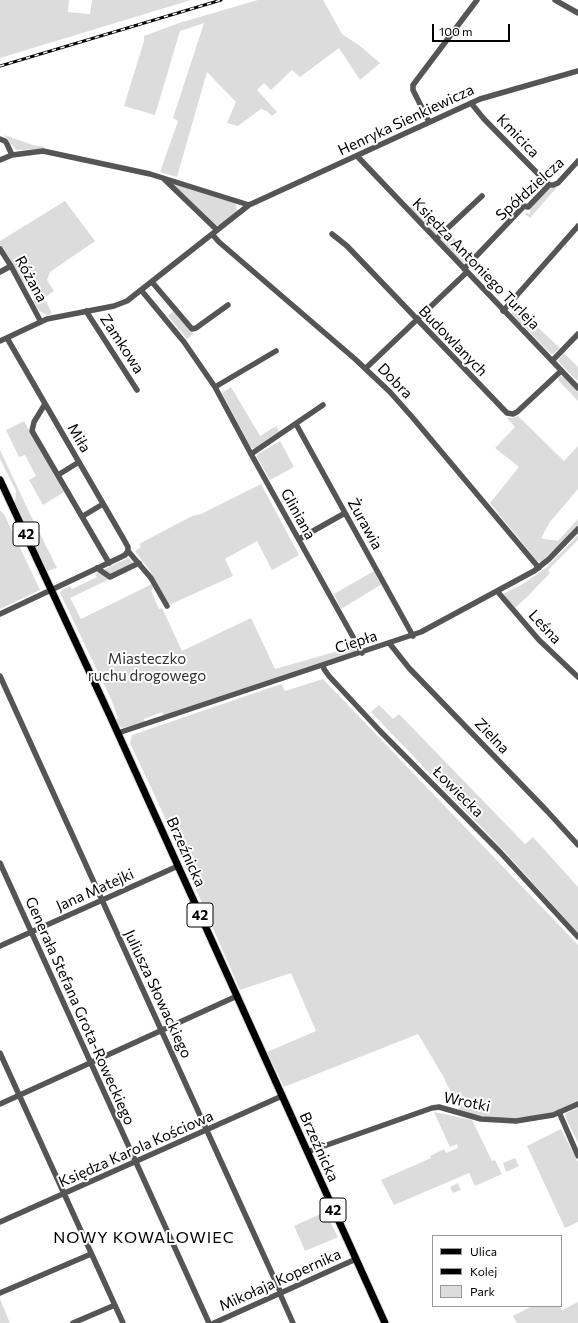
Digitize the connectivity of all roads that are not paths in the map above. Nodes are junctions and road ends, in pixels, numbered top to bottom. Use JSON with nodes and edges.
{"nodes":[{"id":1,"x":477,"y":0,"type":"edge"},
{"id":2,"x":555,"y":0,"type":"edge"},
{"id":3,"x":578,"y":13,"type":"edge"},
{"id":4,"x":578,"y":71,"type":"edge"},
{"id":5,"x":471,"y":103,"type":"junction"},
{"id":6,"x":429,"y":122,"type":"junction"},
{"id":7,"x":0,"y":139,"type":"edge"},
{"id":8,"x":12,"y":155,"type":"junction"},
{"id":9,"x":357,"y":156,"type":"junction"},
{"id":10,"x":0,"y":160,"type":"edge"},
{"id":11,"x":578,"y":161,"type":"edge"},
{"id":12,"x":162,"y":177,"type":"junction"},
{"id":13,"x":549,"y":185,"type":"junction"},
{"id":14,"x":482,"y":196,"type":"dead end"},
{"id":15,"x":249,"y":205,"type":"junction"},
{"id":16,"x":578,"y":226,"type":"edge"},
{"id":17,"x":217,"y":230,"type":"junction"},
{"id":18,"x":212,"y":234,"type":"junction"},
{"id":19,"x":332,"y":234,"type":"dead end"},
{"id":20,"x":436,"y":239,"type":"junction"},
{"id":21,"x":0,"y":249,"type":"edge"},
{"id":22,"x":11,"y":266,"type":"junction"},
{"id":23,"x":465,"y":270,"type":"junction"},
{"id":24,"x":0,"y":272,"type":"edge"},
{"id":25,"x":152,"y":282,"type":"junction"},
{"id":26,"x":141,"y":290,"type":"junction"},
{"id":27,"x":228,"y":305,"type":"dead end"},
{"id":28,"x":503,"y":310,"type":"junction"},
{"id":29,"x":86,"y":311,"type":"junction"},
{"id":30,"x":416,"y":320,"type":"junction"},
{"id":31,"x":41,"y":322,"type":"junction"},
{"id":32,"x":578,"y":334,"type":"edge"},
{"id":33,"x":7,"y":338,"type":"junction"},
{"id":34,"x":0,"y":342,"type":"edge"},
{"id":35,"x":276,"y":351,"type":"dead end"},
{"id":36,"x":552,"y":361,"type":"junction"},
{"id":37,"x":366,"y":368,"type":"junction"},
{"id":38,"x":561,"y":371,"type":"junction"},
{"id":39,"x":215,"y":386,"type":"junction"},
{"id":40,"x":578,"y":388,"type":"edge"},
{"id":41,"x":137,"y":390,"type":"dead end"},
{"id":42,"x":45,"y":404,"type":"junction"},
{"id":43,"x":323,"y":405,"type":"dead end"},
{"id":44,"x":296,"y":424,"type":"junction"},
{"id":45,"x":251,"y":454,"type":"junction"},
{"id":46,"x":79,"y":462,"type":"junction"},
{"id":47,"x":58,"y":475,"type":"junction"},
{"id":48,"x":0,"y":480,"type":"edge"},
{"id":49,"x":103,"y":504,"type":"junction"},
{"id":50,"x":346,"y":513,"type":"junction"},
{"id":51,"x":83,"y":516,"type":"junction"},
{"id":52,"x":578,"y":529,"type":"edge"},
{"id":53,"x":298,"y":539,"type":"junction"},
{"id":54,"x":128,"y":551,"type":"junction"},
{"id":55,"x":109,"y":563,"type":"junction"},
{"id":56,"x":139,"y":563,"type":"junction"},
{"id":57,"x":96,"y":568,"type":"junction"},
{"id":58,"x":539,"y":568,"type":"junction"},
{"id":59,"x":51,"y":590,"type":"junction"},
{"id":60,"x":497,"y":591,"type":"junction"},
{"id":61,"x":167,"y":606,"type":"dead end"},
{"id":62,"x":0,"y":614,"type":"edge"},
{"id":63,"x":413,"y":636,"type":"junction"},
{"id":64,"x":390,"y":644,"type":"junction"},
{"id":65,"x":362,"y":653,"type":"junction"},
{"id":66,"x":322,"y":665,"type":"junction"},
{"id":67,"x":0,"y":676,"type":"edge"},
{"id":68,"x":578,"y":677,"type":"edge"},
{"id":69,"x":118,"y":733,"type":"junction"},
{"id":70,"x":578,"y":845,"type":"edge"},
{"id":71,"x":0,"y":863,"type":"edge"},
{"id":72,"x":178,"y":866,"type":"junction"},
{"id":73,"x":102,"y":900,"type":"junction"},
{"id":74,"x":31,"y":932,"type":"junction"},
{"id":75,"x":578,"y":936,"type":"edge"},
{"id":76,"x":0,"y":946,"type":"edge"},
{"id":77,"x":237,"y":996,"type":"junction"},
{"id":78,"x":162,"y":1031,"type":"junction"},
{"id":79,"x":0,"y":1053,"type":"edge"},
{"id":80,"x":91,"y":1063,"type":"junction"},
{"id":81,"x":19,"y":1096,"type":"junction"},
{"id":82,"x":282,"y":1096,"type":"junction"},
{"id":83,"x":0,"y":1104,"type":"edge"},
{"id":84,"x":578,"y":1104,"type":"edge"},
{"id":85,"x":559,"y":1112,"type":"junction"},
{"id":86,"x":207,"y":1130,"type":"junction"},
{"id":87,"x":307,"y":1152,"type":"junction"},
{"id":88,"x":578,"y":1156,"type":"edge"},
{"id":89,"x":136,"y":1162,"type":"junction"},
{"id":90,"x":64,"y":1194,"type":"junction"},
{"id":91,"x":0,"y":1222,"type":"edge"},
{"id":92,"x":91,"y":1254,"type":"junction"},
{"id":93,"x":356,"y":1260,"type":"junction"},
{"id":94,"x":0,"y":1293,"type":"edge"},
{"id":95,"x":280,"y":1294,"type":"junction"},
{"id":96,"x":115,"y":1305,"type":"junction"},
{"id":97,"x":73,"y":1323,"type":"edge"},
{"id":98,"x":123,"y":1323,"type":"edge"},
{"id":99,"x":208,"y":1323,"type":"edge"},
{"id":100,"x":214,"y":1323,"type":"edge"},
{"id":101,"x":293,"y":1323,"type":"edge"},
{"id":102,"x":385,"y":1323,"type":"edge"}],
"edges":[{"from":1,"to":6,"type":"street"},
{"from":2,"to":3,"type":"street"},
{"from":4,"to":5,"type":"street","name":"Henryka Sienkiewicza"},
{"from":5,"to":6,"type":"street","name":"Henryka Sienkiewicza"},
{"from":5,"to":13,"type":"street","name":"Kmicica"},
{"from":6,"to":9,"type":"street","name":"Henryka Sienkiewicza"},
{"from":7,"to":8,"type":"street"},
{"from":8,"to":10,"type":"street"},
{"from":8,"to":12,"type":"street"},
{"from":9,"to":15,"type":"street","name":"Henryka Sienkiewicza"},
{"from":9,"to":20,"type":"street","name":"Księdza Antoniego Turleja"},
{"from":11,"to":13,"type":"street","name":"Spółdzielcza"},
{"from":12,"to":15,"type":"street"},
{"from":12,"to":17,"type":"street"},
{"from":13,"to":23,"type":"street","name":"Spółdzielcza"},
{"from":14,"to":20,"type":"street"},
{"from":15,"to":17,"type":"street","name":"Henryka Sienkiewicza"},
{"from":16,"to":28,"type":"street"},
{"from":17,"to":18,"type":"street","name":"Henryka Sienkiewicza"},
{"from":18,"to":25,"type":"street","name":"Henryka Sienkiewicza"},
{"from":18,"to":37,"type":"street","name":"Dobra"},
{"from":19,"to":30,"type":"street","name":"Budowlanych"},
{"from":20,"to":23,"type":"street","name":"Księdza Antoniego Turleja"},
{"from":21,"to":22,"type":"street","name":"Różana"},
{"from":22,"to":24,"type":"street"},
{"from":22,"to":31,"type":"street","name":"Różana"},
{"from":23,"to":28,"type":"street","name":"Księdza Antoniego Turleja"},
{"from":23,"to":30,"type":"street","name":"Spółdzielcza"},
{"from":25,"to":26,"type":"street","name":"Henryka Sienkiewicza"},
{"from":25,"to":27,"type":"street"},
{"from":26,"to":29,"type":"street","name":"Henryka Sienkiewicza"},
{"from":26,"to":39,"type":"street","name":"Gliniana"},
{"from":28,"to":36,"type":"street","name":"Księdza Antoniego Turleja"},
{"from":29,"to":31,"type":"street","name":"Henryka Sienkiewicza"},
{"from":29,"to":41,"type":"street","name":"Zamkowa"},
{"from":30,"to":37,"type":"street","name":"Spółdzielcza"},
{"from":30,"to":38,"type":"street","name":"Budowlanych"},
{"from":31,"to":33,"type":"street","name":"Henryka Sienkiewicza"},
{"from":32,"to":36,"type":"street"},
{"from":33,"to":34,"type":"street","name":"Henryka Sienkiewicza"},
{"from":33,"to":42,"type":"street","name":"Miła"},
{"from":35,"to":39,"type":"street"},
{"from":36,"to":38,"type":"street","name":"Księdza Antoniego Turleja"},
{"from":37,"to":58,"type":"street","name":"Dobra"},
{"from":38,"to":40,"type":"street","name":"Księdza Antoniego Turleja"},
{"from":39,"to":45,"type":"street","name":"Gliniana"},
{"from":42,"to":46,"type":"street","name":"Miła"},
{"from":42,"to":47,"type":"street"},
{"from":43,"to":44,"type":"street"},
{"from":44,"to":45,"type":"street"},
{"from":44,"to":50,"type":"street","name":"Żurawia"},
{"from":45,"to":53,"type":"street","name":"Gliniana"},
{"from":46,"to":47,"type":"street"},
{"from":46,"to":49,"type":"street","name":"Miła"},
{"from":47,"to":51,"type":"street"},
{"from":48,"to":59,"type":"main road","name":"Brzeźnicka","number":"42"},
{"from":49,"to":51,"type":"street"},
{"from":49,"to":54,"type":"street","name":"Miła"},
{"from":50,"to":53,"type":"street"},
{"from":50,"to":63,"type":"street","name":"Żurawia"},
{"from":51,"to":55,"type":"street"},
{"from":52,"to":58,"type":"street","name":"Ciepła"},
{"from":53,"to":65,"type":"street","name":"Gliniana"},
{"from":54,"to":55,"type":"street"},
{"from":54,"to":56,"type":"street","name":"Miła"},
{"from":55,"to":57,"type":"street"},
{"from":56,"to":57,"type":"street"},
{"from":56,"to":61,"type":"street","name":"Miła"},
{"from":57,"to":59,"type":"street"},
{"from":58,"to":60,"type":"street","name":"Ciepła"},
{"from":59,"to":62,"type":"street"},
{"from":59,"to":69,"type":"main road","name":"Brzeźnicka","number":"42"},
{"from":60,"to":63,"type":"street","name":"Ciepła"},
{"from":60,"to":68,"type":"street","name":"Leśna"},
{"from":63,"to":64,"type":"street","name":"Ciepła"},
{"from":64,"to":65,"type":"street","name":"Ciepła"},
{"from":64,"to":70,"type":"street","name":"Zielna"},
{"from":65,"to":66,"type":"street","name":"Ciepła"},
{"from":66,"to":69,"type":"street","name":"Ciepła"},
{"from":66,"to":75,"type":"street","name":"Łowiecka"},
{"from":67,"to":73,"type":"street","name":"Juliusza Słowackiego"},
{"from":69,"to":72,"type":"main road","name":"Brzeźnicka","number":"42"},
{"from":71,"to":74,"type":"street","name":"Generała Stefana Grota-Roweckiego"},
{"from":72,"to":73,"type":"street","name":"Jana Matejki"},
{"from":72,"to":77,"type":"main road","name":"Brzeźnicka","number":"42"},
{"from":73,"to":74,"type":"street","name":"Jana Matejki"},
{"from":73,"to":78,"type":"street","name":"Juliusza Słowackiego"},
{"from":74,"to":76,"type":"street","name":"Jana Matejki"},
{"from":74,"to":80,"type":"street","name":"Generała Stefana Grota-Roweckiego"},
{"from":77,"to":78,"type":"street"},
{"from":77,"to":82,"type":"main road","name":"Brzeźnicka","number":"42"},
{"from":78,"to":80,"type":"street"},
{"from":78,"to":86,"type":"street","name":"Juliusza Słowackiego"},
{"from":79,"to":81,"type":"street"},
{"from":80,"to":81,"type":"street"},
{"from":80,"to":89,"type":"street","name":"Generała Stefana Grota-Roweckiego"},
{"from":81,"to":83,"type":"street"},
{"from":81,"to":90,"type":"street"},
{"from":82,"to":86,"type":"street","name":"Księdza Karola Kościowa"},
{"from":82,"to":87,"type":"main road","name":"Brzeźnicka","number":"42"},
{"from":84,"to":85,"type":"street","name":"Wrotki"},
{"from":85,"to":87,"type":"street","name":"Wrotki"},
{"from":85,"to":88,"type":"street"},
{"from":86,"to":89,"type":"street","name":"Księdza Karola Kościowa"},
{"from":86,"to":95,"type":"street","name":"Juliusza Słowackiego"},
{"from":87,"to":93,"type":"main road","name":"Brzeźnicka","number":"42"},
{"from":89,"to":90,"type":"street","name":"Księdza Karola Kościowa"},
{"from":89,"to":99,"type":"street","name":"Generała Stefana Grota-Roweckiego"},
{"from":90,"to":91,"type":"street","name":"Księdza Karola Kościowa"},
{"from":90,"to":92,"type":"street"},
{"from":92,"to":94,"type":"street"},
{"from":92,"to":96,"type":"street"},
{"from":93,"to":95,"type":"street","name":"Mikołaja Kopernika"},
{"from":93,"to":102,"type":"main road","name":"Brzeźnicka","number":"42"},
{"from":95,"to":100,"type":"street","name":"Mikołaja Kopernika"},
{"from":95,"to":101,"type":"street","name":"Juliusza Słowackiego"},
{"from":96,"to":97,"type":"street"},
{"from":96,"to":98,"type":"street"}]}
